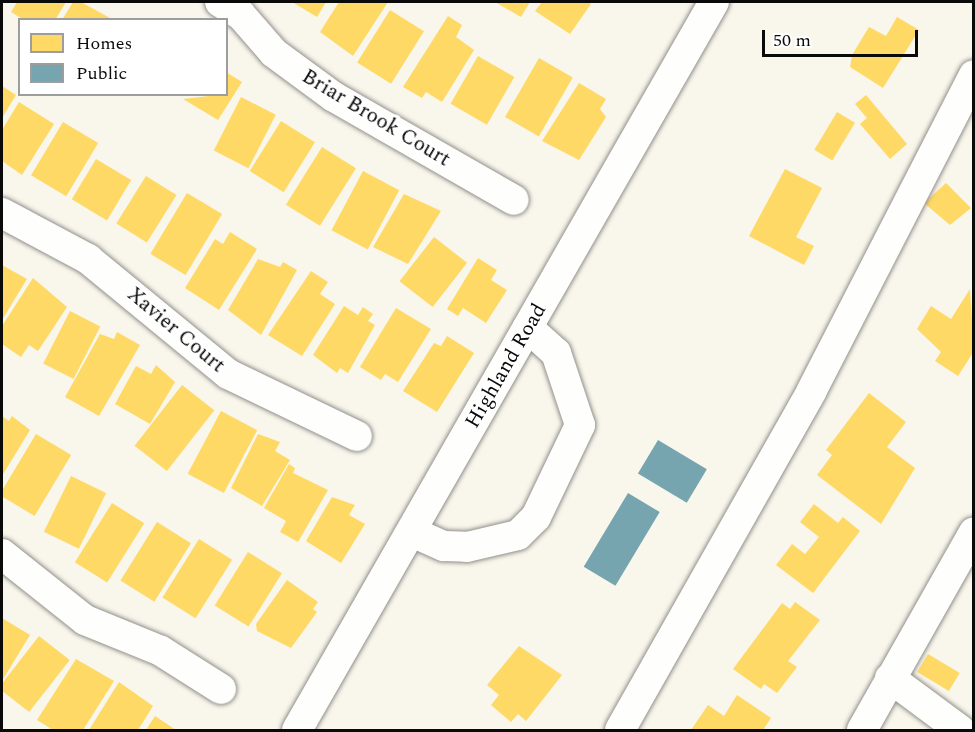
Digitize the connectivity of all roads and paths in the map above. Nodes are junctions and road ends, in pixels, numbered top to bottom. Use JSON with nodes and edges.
{"nodes":[{"id":1,"x":220,"y":2,"type":"edge"},
{"id":2,"x":714,"y":2,"type":"edge"},
{"id":3,"x":974,"y":75,"type":"edge"},
{"id":4,"x":514,"y":200,"type":"dead end"},
{"id":5,"x":2,"y":213,"type":"edge"},
{"id":6,"x":528,"y":328,"type":"junction"},
{"id":7,"x":357,"y":436,"type":"dead end"},
{"id":8,"x":412,"y":532,"type":"junction"},
{"id":9,"x":974,"y":532,"type":"edge"},
{"id":10,"x":2,"y":554,"type":"edge"},
{"id":11,"x":890,"y":678,"type":"junction"},
{"id":12,"x":221,"y":689,"type":"dead end"},
{"id":13,"x":297,"y":730,"type":"edge"},
{"id":14,"x":620,"y":730,"type":"edge"},
{"id":15,"x":862,"y":730,"type":"edge"},
{"id":16,"x":960,"y":730,"type":"edge"}],
"edges":[{"from":1,"to":4,"type":"street","name":"Briar Brook Court"},
{"from":2,"to":6,"type":"street","name":"Highland Road"},
{"from":3,"to":14,"type":"street"},
{"from":5,"to":7,"type":"street","name":"Xavier Court"},
{"from":6,"to":8,"type":"street","name":"Highland Road"},
{"from":6,"to":8,"type":"street"},
{"from":8,"to":13,"type":"street","name":"Highland Road"},
{"from":9,"to":11,"type":"street"},
{"from":10,"to":12,"type":"street"},
{"from":11,"to":15,"type":"street"},
{"from":11,"to":16,"type":"street"}]}
